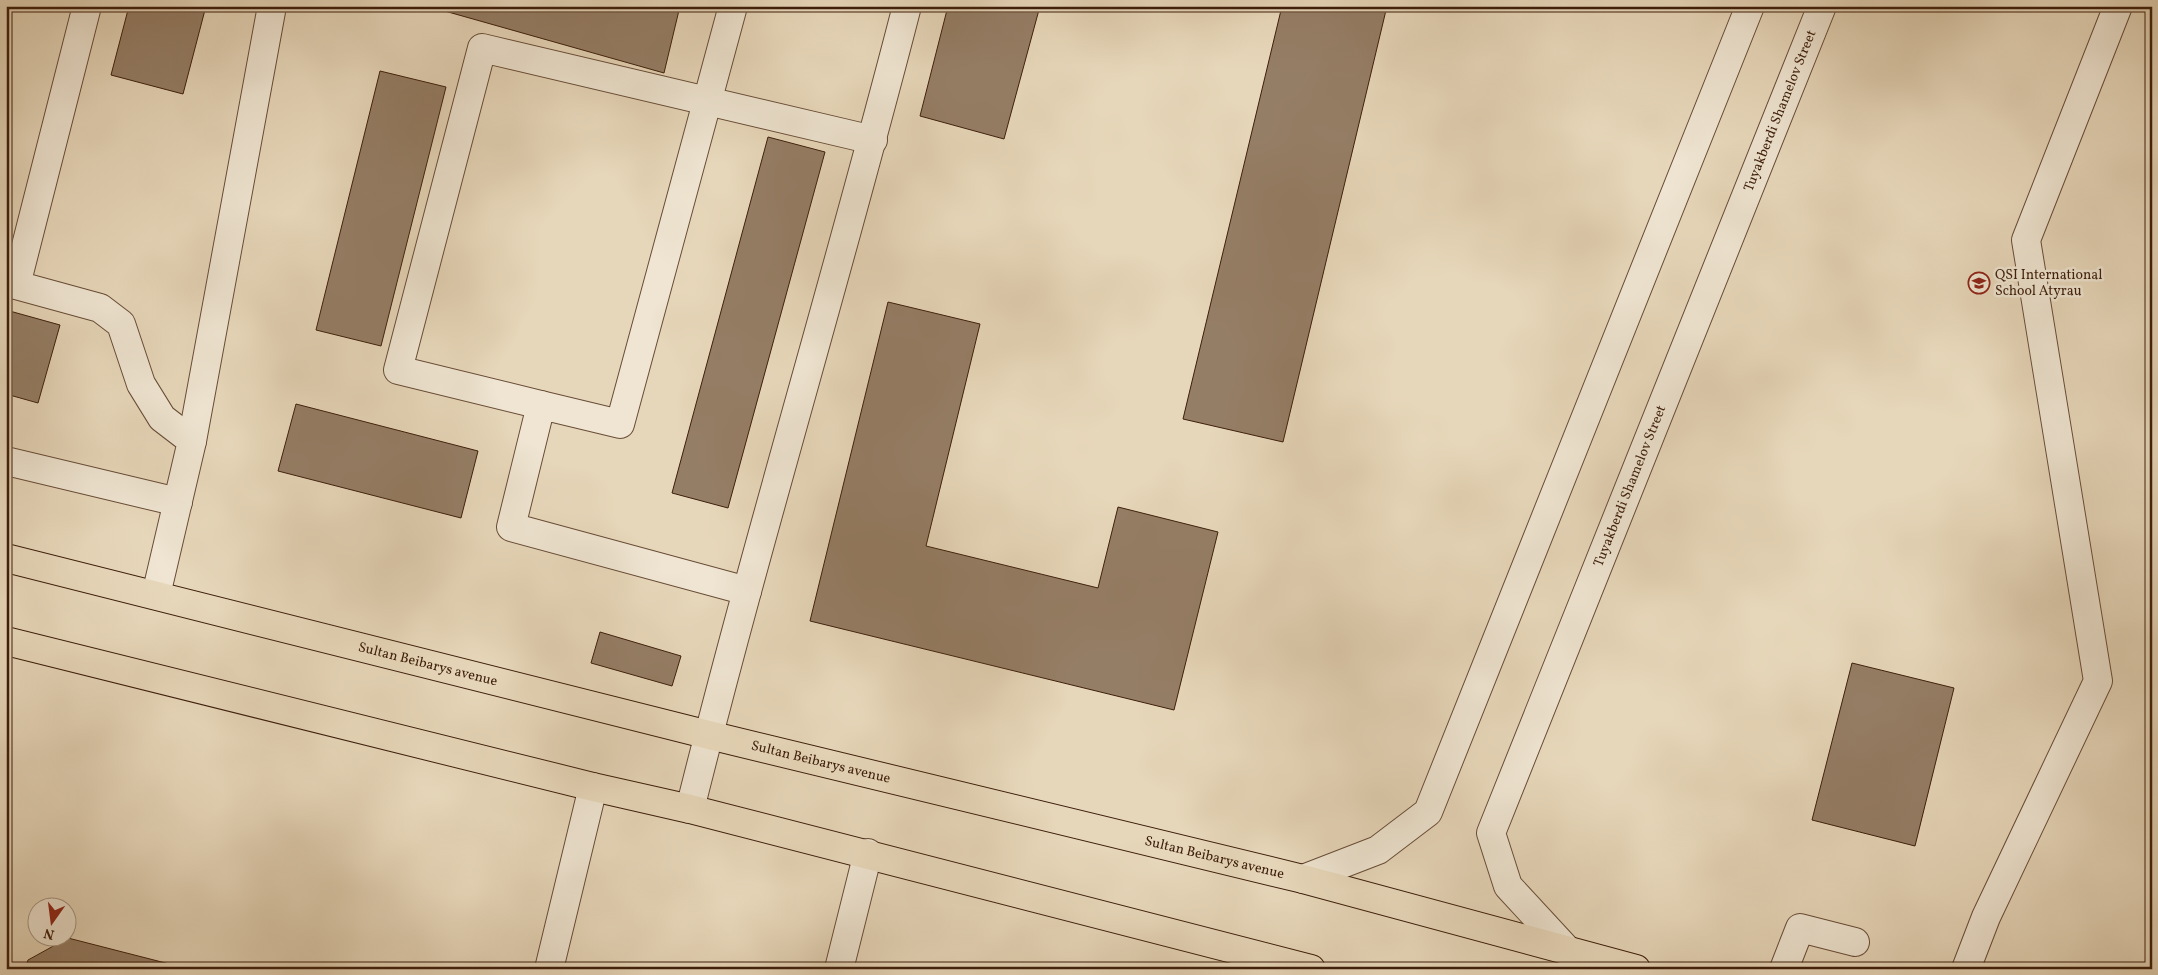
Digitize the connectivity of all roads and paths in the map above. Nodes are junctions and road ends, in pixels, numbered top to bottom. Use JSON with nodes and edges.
{"nodes":[{"id":1,"x":87,"y":6,"type":"edge"},
{"id":2,"x":272,"y":6,"type":"edge"},
{"id":3,"x":733,"y":6,"type":"edge"},
{"id":4,"x":907,"y":6,"type":"edge"},
{"id":5,"x":1750,"y":6,"type":"edge"},
{"id":6,"x":1822,"y":6,"type":"edge"},
{"id":7,"x":2118,"y":6,"type":"edge"},
{"id":8,"x":707,"y":101,"type":"junction"},
{"id":9,"x":873,"y":140,"type":"junction"},
{"id":10,"x":11,"y":284,"type":"edge"},
{"id":11,"x":541,"y":405,"type":"junction"},
{"id":12,"x":192,"y":441,"type":"junction"},
{"id":13,"x":6,"y":461,"type":"edge"},
{"id":14,"x":178,"y":502,"type":"junction"},
{"id":15,"x":6,"y":558,"type":"edge"},
{"id":16,"x":747,"y":592,"type":"junction"},
{"id":17,"x":156,"y":596,"type":"junction"},
{"id":18,"x":6,"y":641,"type":"edge"},
{"id":19,"x":708,"y":735,"type":"junction"},
{"id":20,"x":593,"y":787,"type":"junction"},
{"id":21,"x":690,"y":809,"type":"junction"},
{"id":22,"x":868,"y":854,"type":"junction"},
{"id":23,"x":1303,"y":879,"type":"junction"},
{"id":24,"x":1855,"y":942,"type":"dead end"},
{"id":25,"x":1568,"y":951,"type":"junction"},
{"id":26,"x":550,"y":969,"type":"edge"},
{"id":27,"x":839,"y":969,"type":"edge"},
{"id":28,"x":1311,"y":969,"type":"edge"},
{"id":29,"x":1636,"y":969,"type":"edge"},
{"id":30,"x":1784,"y":969,"type":"edge"},
{"id":31,"x":1966,"y":969,"type":"edge"}],
"edges":[{"from":1,"to":10,"type":"street"},
{"from":2,"to":12,"type":"street"},
{"from":3,"to":8,"type":"street"},
{"from":4,"to":9,"type":"street"},
{"from":5,"to":23,"type":"street"},
{"from":6,"to":25,"type":"street","name":"Tuyakberdi Shamelov Street"},
{"from":7,"to":31,"type":"street"},
{"from":8,"to":9,"type":"street"},
{"from":8,"to":11,"type":"street"},
{"from":8,"to":11,"type":"street"},
{"from":9,"to":16,"type":"street"},
{"from":10,"to":12,"type":"street"},
{"from":11,"to":16,"type":"street"},
{"from":12,"to":14,"type":"street"},
{"from":13,"to":14,"type":"street"},
{"from":14,"to":17,"type":"street"},
{"from":15,"to":17,"type":"main road","name":"Sultan Beibarys avenue"},
{"from":16,"to":19,"type":"street"},
{"from":17,"to":19,"type":"main road","name":"Sultan Beibarys avenue"},
{"from":18,"to":20,"type":"main road"},
{"from":19,"to":21,"type":"street"},
{"from":19,"to":23,"type":"main road","name":"Sultan Beibarys avenue"},
{"from":20,"to":21,"type":"main road"},
{"from":20,"to":26,"type":"street"},
{"from":21,"to":22,"type":"main road"},
{"from":22,"to":27,"type":"street"},
{"from":22,"to":28,"type":"main road"},
{"from":23,"to":25,"type":"main road","name":"Sultan Beibarys avenue"},
{"from":24,"to":30,"type":"street"},
{"from":25,"to":29,"type":"main road","name":"Sultan Beibarys avenue"}]}
